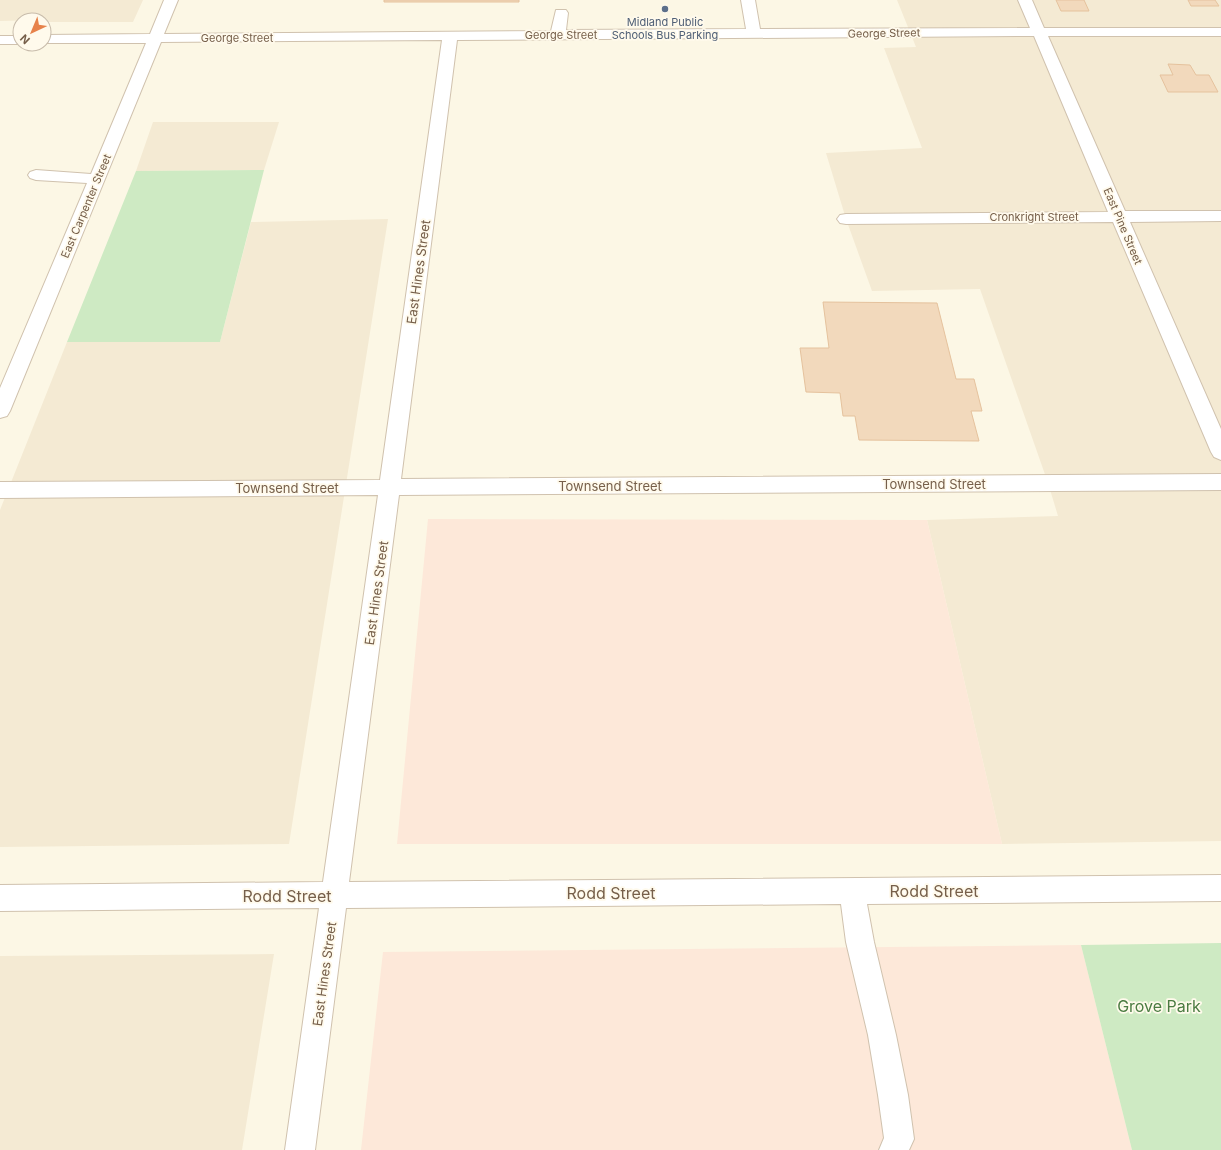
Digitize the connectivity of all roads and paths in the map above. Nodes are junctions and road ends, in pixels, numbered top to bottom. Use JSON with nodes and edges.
{"nodes":[{"id":1,"x":171,"y":0,"type":"edge"},
{"id":2,"x":748,"y":0,"type":"edge"},
{"id":3,"x":1024,"y":0,"type":"edge"},
{"id":4,"x":561,"y":13,"type":"dead end"},
{"id":5,"x":717,"y":17,"type":"dead end"},
{"id":6,"x":623,"y":18,"type":"dead end"},
{"id":7,"x":671,"y":18,"type":"dead end"},
{"id":8,"x":1221,"y":32,"type":"edge"},
{"id":9,"x":1039,"y":33,"type":"junction"},
{"id":10,"x":558,"y":35,"type":"junction"},
{"id":11,"x":622,"y":35,"type":"junction"},
{"id":12,"x":672,"y":35,"type":"junction"},
{"id":13,"x":720,"y":35,"type":"junction"},
{"id":14,"x":754,"y":35,"type":"junction"},
{"id":15,"x":450,"y":36,"type":"junction"},
{"id":16,"x":155,"y":38,"type":"junction"},
{"id":17,"x":52,"y":40,"type":"edge"},
{"id":18,"x":12,"y":41,"type":"edge"},
{"id":19,"x":1,"y":43,"type":"edge"},
{"id":20,"x":36,"y":175,"type":"dead end"},
{"id":21,"x":98,"y":179,"type":"junction"},
{"id":22,"x":1221,"y":216,"type":"edge"},
{"id":23,"x":1119,"y":217,"type":"junction"},
{"id":24,"x":846,"y":219,"type":"dead end"},
{"id":25,"x":0,"y":411,"type":"edge"},
{"id":26,"x":1221,"y":452,"type":"edge"},
{"id":27,"x":1221,"y":482,"type":"edge"},
{"id":28,"x":390,"y":487,"type":"junction"},
{"id":29,"x":0,"y":490,"type":"edge"},
{"id":30,"x":1221,"y":888,"type":"edge"},
{"id":31,"x":852,"y":891,"type":"junction"},
{"id":32,"x":335,"y":895,"type":"junction"},
{"id":33,"x":0,"y":898,"type":"edge"},
{"id":34,"x":300,"y":1150,"type":"edge"},
{"id":35,"x":894,"y":1150,"type":"edge"}],
"edges":[{"from":1,"to":16,"type":"street","name":"East Carpenter Street"},
{"from":2,"to":14,"type":"street"},
{"from":3,"to":9,"type":"street","name":"East Pine Street"},
{"from":4,"to":10,"type":"street"},
{"from":5,"to":13,"type":"street"},
{"from":6,"to":11,"type":"street"},
{"from":7,"to":12,"type":"street"},
{"from":8,"to":9,"type":"street","name":"George Street"},
{"from":9,"to":14,"type":"street","name":"George Street"},
{"from":9,"to":23,"type":"street","name":"East Pine Street"},
{"from":10,"to":11,"type":"street","name":"George Street"},
{"from":10,"to":15,"type":"street","name":"George Street"},
{"from":11,"to":12,"type":"street","name":"George Street"},
{"from":12,"to":13,"type":"street","name":"George Street"},
{"from":13,"to":14,"type":"street","name":"George Street"},
{"from":15,"to":16,"type":"street","name":"George Street"},
{"from":15,"to":28,"type":"street","name":"East Hines Street"},
{"from":16,"to":17,"type":"street","name":"George Street"},
{"from":16,"to":21,"type":"street","name":"East Carpenter Street"},
{"from":18,"to":19,"type":"street"},
{"from":20,"to":21,"type":"street"},
{"from":21,"to":25,"type":"street","name":"East Carpenter Street"},
{"from":22,"to":23,"type":"street","name":"Cronkright Street"},
{"from":23,"to":24,"type":"street","name":"Cronkright Street"},
{"from":23,"to":26,"type":"street","name":"East Pine Street"},
{"from":27,"to":28,"type":"street","name":"Townsend Street"},
{"from":28,"to":29,"type":"street","name":"Townsend Street"},
{"from":28,"to":32,"type":"street","name":"East Hines Street"},
{"from":30,"to":31,"type":"street","name":"Rodd Street"},
{"from":31,"to":32,"type":"street","name":"Rodd Street"},
{"from":31,"to":35,"type":"street"},
{"from":32,"to":33,"type":"street","name":"Rodd Street"},
{"from":32,"to":34,"type":"street","name":"East Hines Street"}]}
